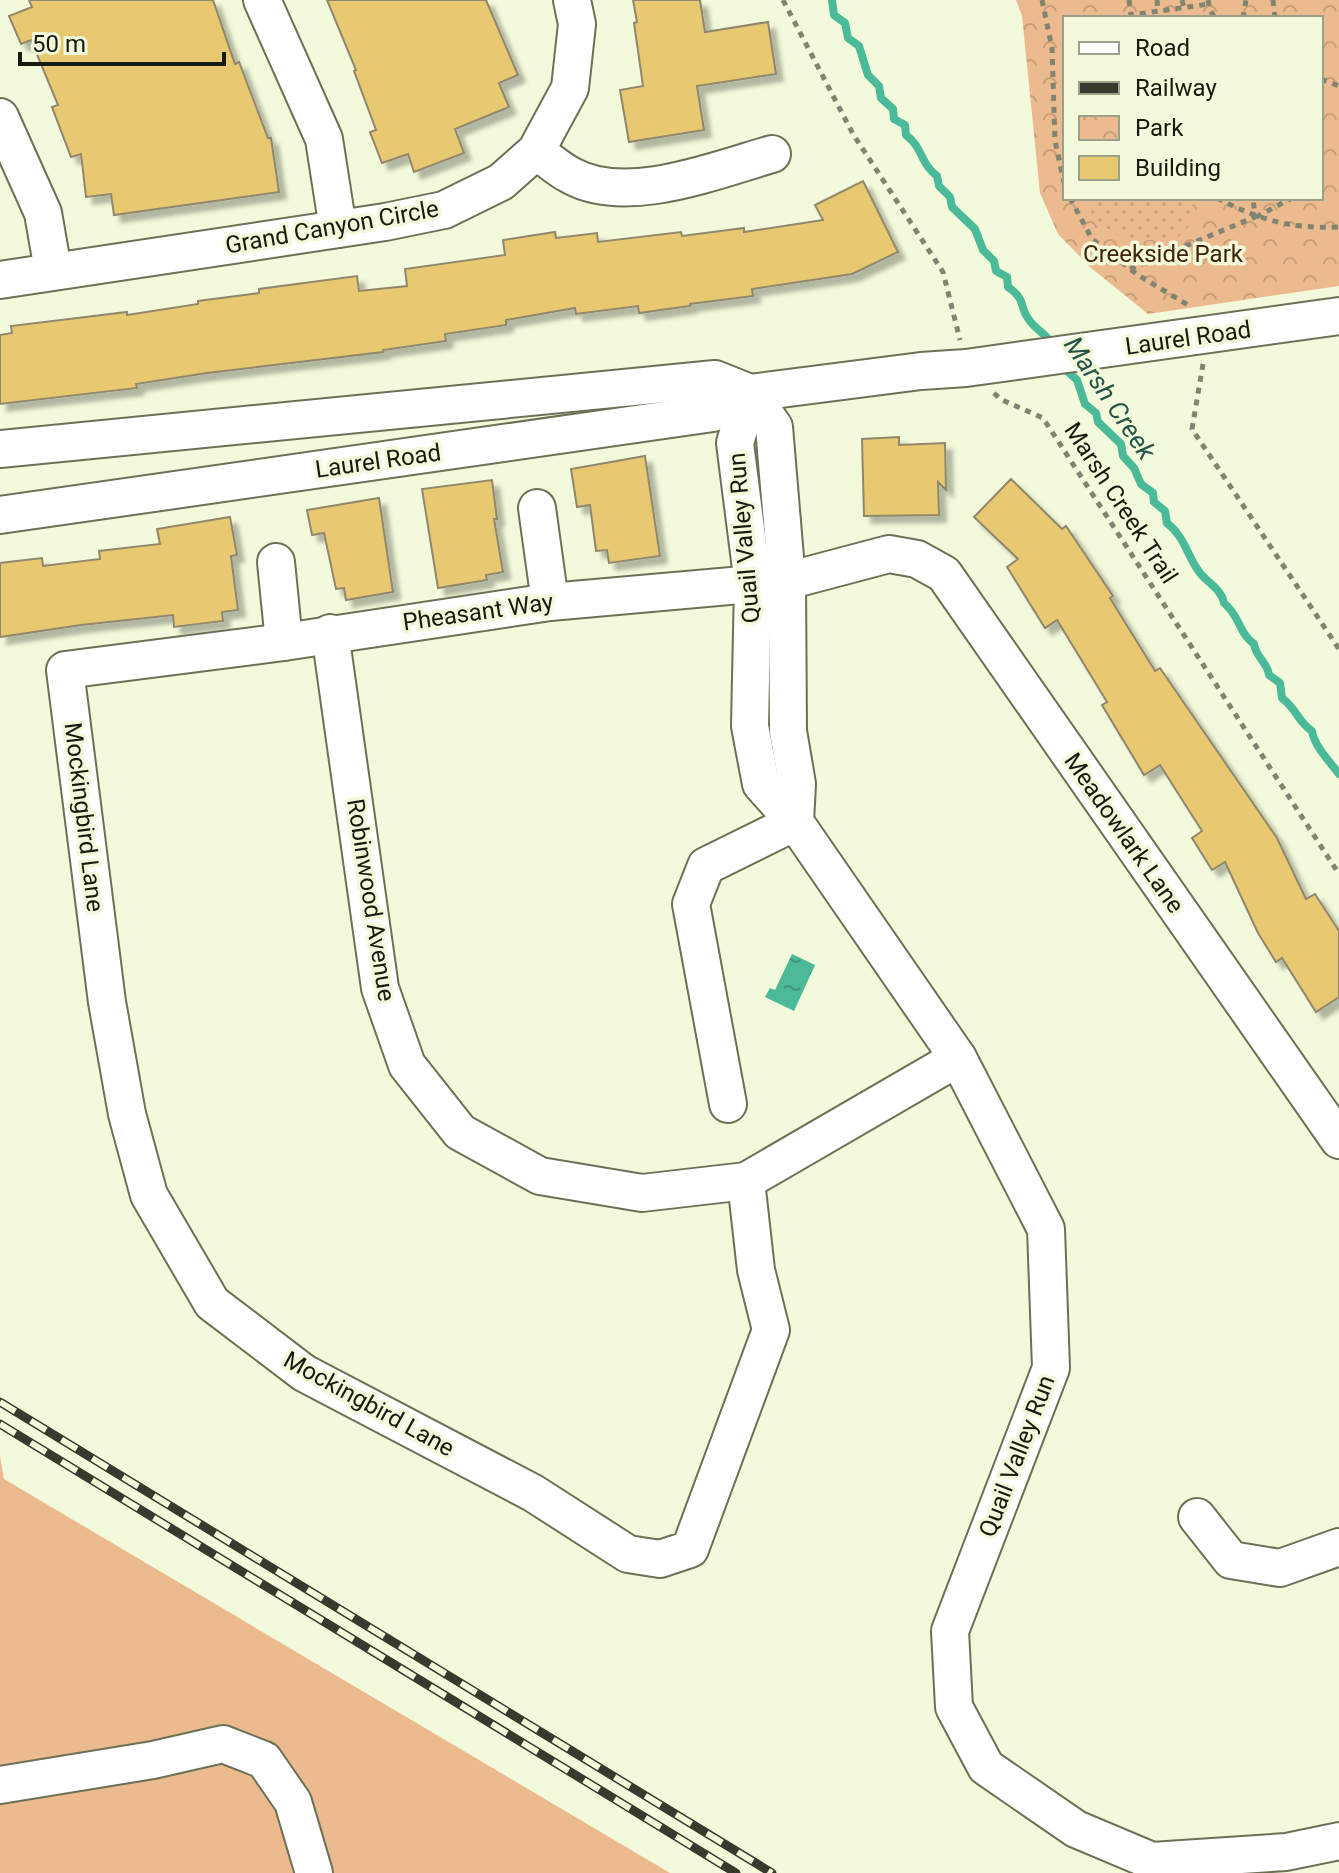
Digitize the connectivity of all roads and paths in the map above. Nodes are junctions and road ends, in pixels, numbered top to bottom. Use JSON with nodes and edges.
{"nodes":[{"id":1,"x":262,"y":0,"type":"edge"},
{"id":2,"x":572,"y":0,"type":"edge"},
{"id":3,"x":783,"y":0,"type":"edge"},
{"id":4,"x":1042,"y":0,"type":"edge"},
{"id":5,"x":1129,"y":0,"type":"edge"},
{"id":6,"x":1157,"y":0,"type":"edge"},
{"id":7,"x":1182,"y":0,"type":"edge"},
{"id":8,"x":1209,"y":2,"type":"edge"},
{"id":9,"x":1184,"y":8,"type":"junction"},
{"id":10,"x":1158,"y":12,"type":"junction"},
{"id":11,"x":0,"y":117,"type":"edge"},
{"id":12,"x":536,"y":151,"type":"junction"},
{"id":13,"x":772,"y":154,"type":"dead end"},
{"id":14,"x":1063,"y":178,"type":"edge"},
{"id":15,"x":1071,"y":200,"type":"edge"},
{"id":16,"x":1221,"y":200,"type":"edge"},
{"id":17,"x":1253,"y":200,"type":"edge"},
{"id":18,"x":1288,"y":200,"type":"edge"},
{"id":19,"x":1255,"y":217,"type":"junction"},
{"id":20,"x":1339,"y":227,"type":"edge"},
{"id":21,"x":338,"y":229,"type":"junction"},
{"id":22,"x":1130,"y":269,"type":"junction"},
{"id":23,"x":53,"y":270,"type":"junction"},
{"id":24,"x":0,"y":280,"type":"edge"},
{"id":25,"x":1339,"y":316,"type":"edge"},
{"id":26,"x":1208,"y":336,"type":"junction"},
{"id":27,"x":966,"y":368,"type":"junction"},
{"id":28,"x":750,"y":393,"type":"junction"},
{"id":29,"x":0,"y":449,"type":"edge"},
{"id":30,"x":537,"y":508,"type":"dead end"},
{"id":31,"x":0,"y":515,"type":"edge"},
{"id":32,"x":889,"y":554,"type":"joint"},
{"id":33,"x":276,"y":562,"type":"dead end"},
{"id":34,"x":770,"y":582,"type":"junction"},
{"id":35,"x":550,"y":602,"type":"junction"},
{"id":36,"x":330,"y":633,"type":"junction"},
{"id":37,"x":284,"y":642,"type":"junction"},
{"id":38,"x":1339,"y":649,"type":"edge"},
{"id":39,"x":65,"y":670,"type":"joint"},
{"id":40,"x":795,"y":822,"type":"junction"},
{"id":41,"x":1339,"y":874,"type":"edge"},
{"id":42,"x":958,"y":1058,"type":"junction"},
{"id":43,"x":728,"y":1104,"type":"dead end"},
{"id":44,"x":1339,"y":1140,"type":"edge"},
{"id":45,"x":746,"y":1181,"type":"junction"},
{"id":46,"x":1197,"y":1517,"type":"dead end"},
{"id":47,"x":1339,"y":1547,"type":"edge"},
{"id":48,"x":0,"y":1785,"type":"edge"},
{"id":49,"x":1339,"y":1841,"type":"edge"},
{"id":50,"x":314,"y":1873,"type":"edge"}],
"edges":[{"from":1,"to":21,"type":"street"},
{"from":2,"to":12,"type":"street","name":"Grand Canyon Circle"},
{"from":3,"to":27,"type":"path"},
{"from":4,"to":14,"type":"path"},
{"from":5,"to":10,"type":"path"},
{"from":6,"to":10,"type":"path"},
{"from":7,"to":9,"type":"path"},
{"from":8,"to":9,"type":"path"},
{"from":9,"to":10,"type":"path"},
{"from":11,"to":23,"type":"street"},
{"from":12,"to":13,"type":"street"},
{"from":12,"to":21,"type":"street","name":"Grand Canyon Circle"},
{"from":15,"to":22,"type":"path"},
{"from":16,"to":19,"type":"path"},
{"from":17,"to":19,"type":"path"},
{"from":18,"to":19,"type":"path"},
{"from":19,"to":20,"type":"path"},
{"from":19,"to":22,"type":"path"},
{"from":21,"to":23,"type":"street","name":"Grand Canyon Circle"},
{"from":22,"to":26,"type":"path"},
{"from":23,"to":24,"type":"street","name":"Grand Canyon Circle"},
{"from":25,"to":26,"type":"street","name":"Laurel Road"},
{"from":26,"to":27,"type":"street","name":"Laurel Road"},
{"from":26,"to":38,"type":"path"},
{"from":27,"to":28,"type":"street","name":"Laurel Road"},
{"from":27,"to":41,"type":"path","name":"Marsh Creek Trail"},
{"from":28,"to":29,"type":"street","name":"Laurel Road"},
{"from":28,"to":31,"type":"street","name":"Laurel Road"},
{"from":28,"to":34,"type":"street","name":"Quail Valley Run"},
{"from":30,"to":35,"type":"street"},
{"from":32,"to":34,"type":"street","name":"Pheasant Way"},
{"from":32,"to":44,"type":"street","name":"Meadowlark Lane"},
{"from":33,"to":37,"type":"street"},
{"from":34,"to":35,"type":"street","name":"Pheasant Way"},
{"from":34,"to":40,"type":"street","name":"Quail Valley Run"},
{"from":35,"to":36,"type":"street","name":"Pheasant Way"},
{"from":36,"to":37,"type":"street","name":"Pheasant Way"},
{"from":36,"to":45,"type":"street","name":"Robinwood Avenue"},
{"from":37,"to":39,"type":"street","name":"Pheasant Way"},
{"from":39,"to":45,"type":"street","name":"Mockingbird Lane"},
{"from":40,"to":42,"type":"street","name":"Quail Valley Run"},
{"from":40,"to":43,"type":"street"},
{"from":42,"to":45,"type":"street","name":"Robinwood Avenue"},
{"from":42,"to":49,"type":"street","name":"Quail Valley Run"},
{"from":46,"to":47,"type":"street"},
{"from":48,"to":50,"type":"street"}]}
